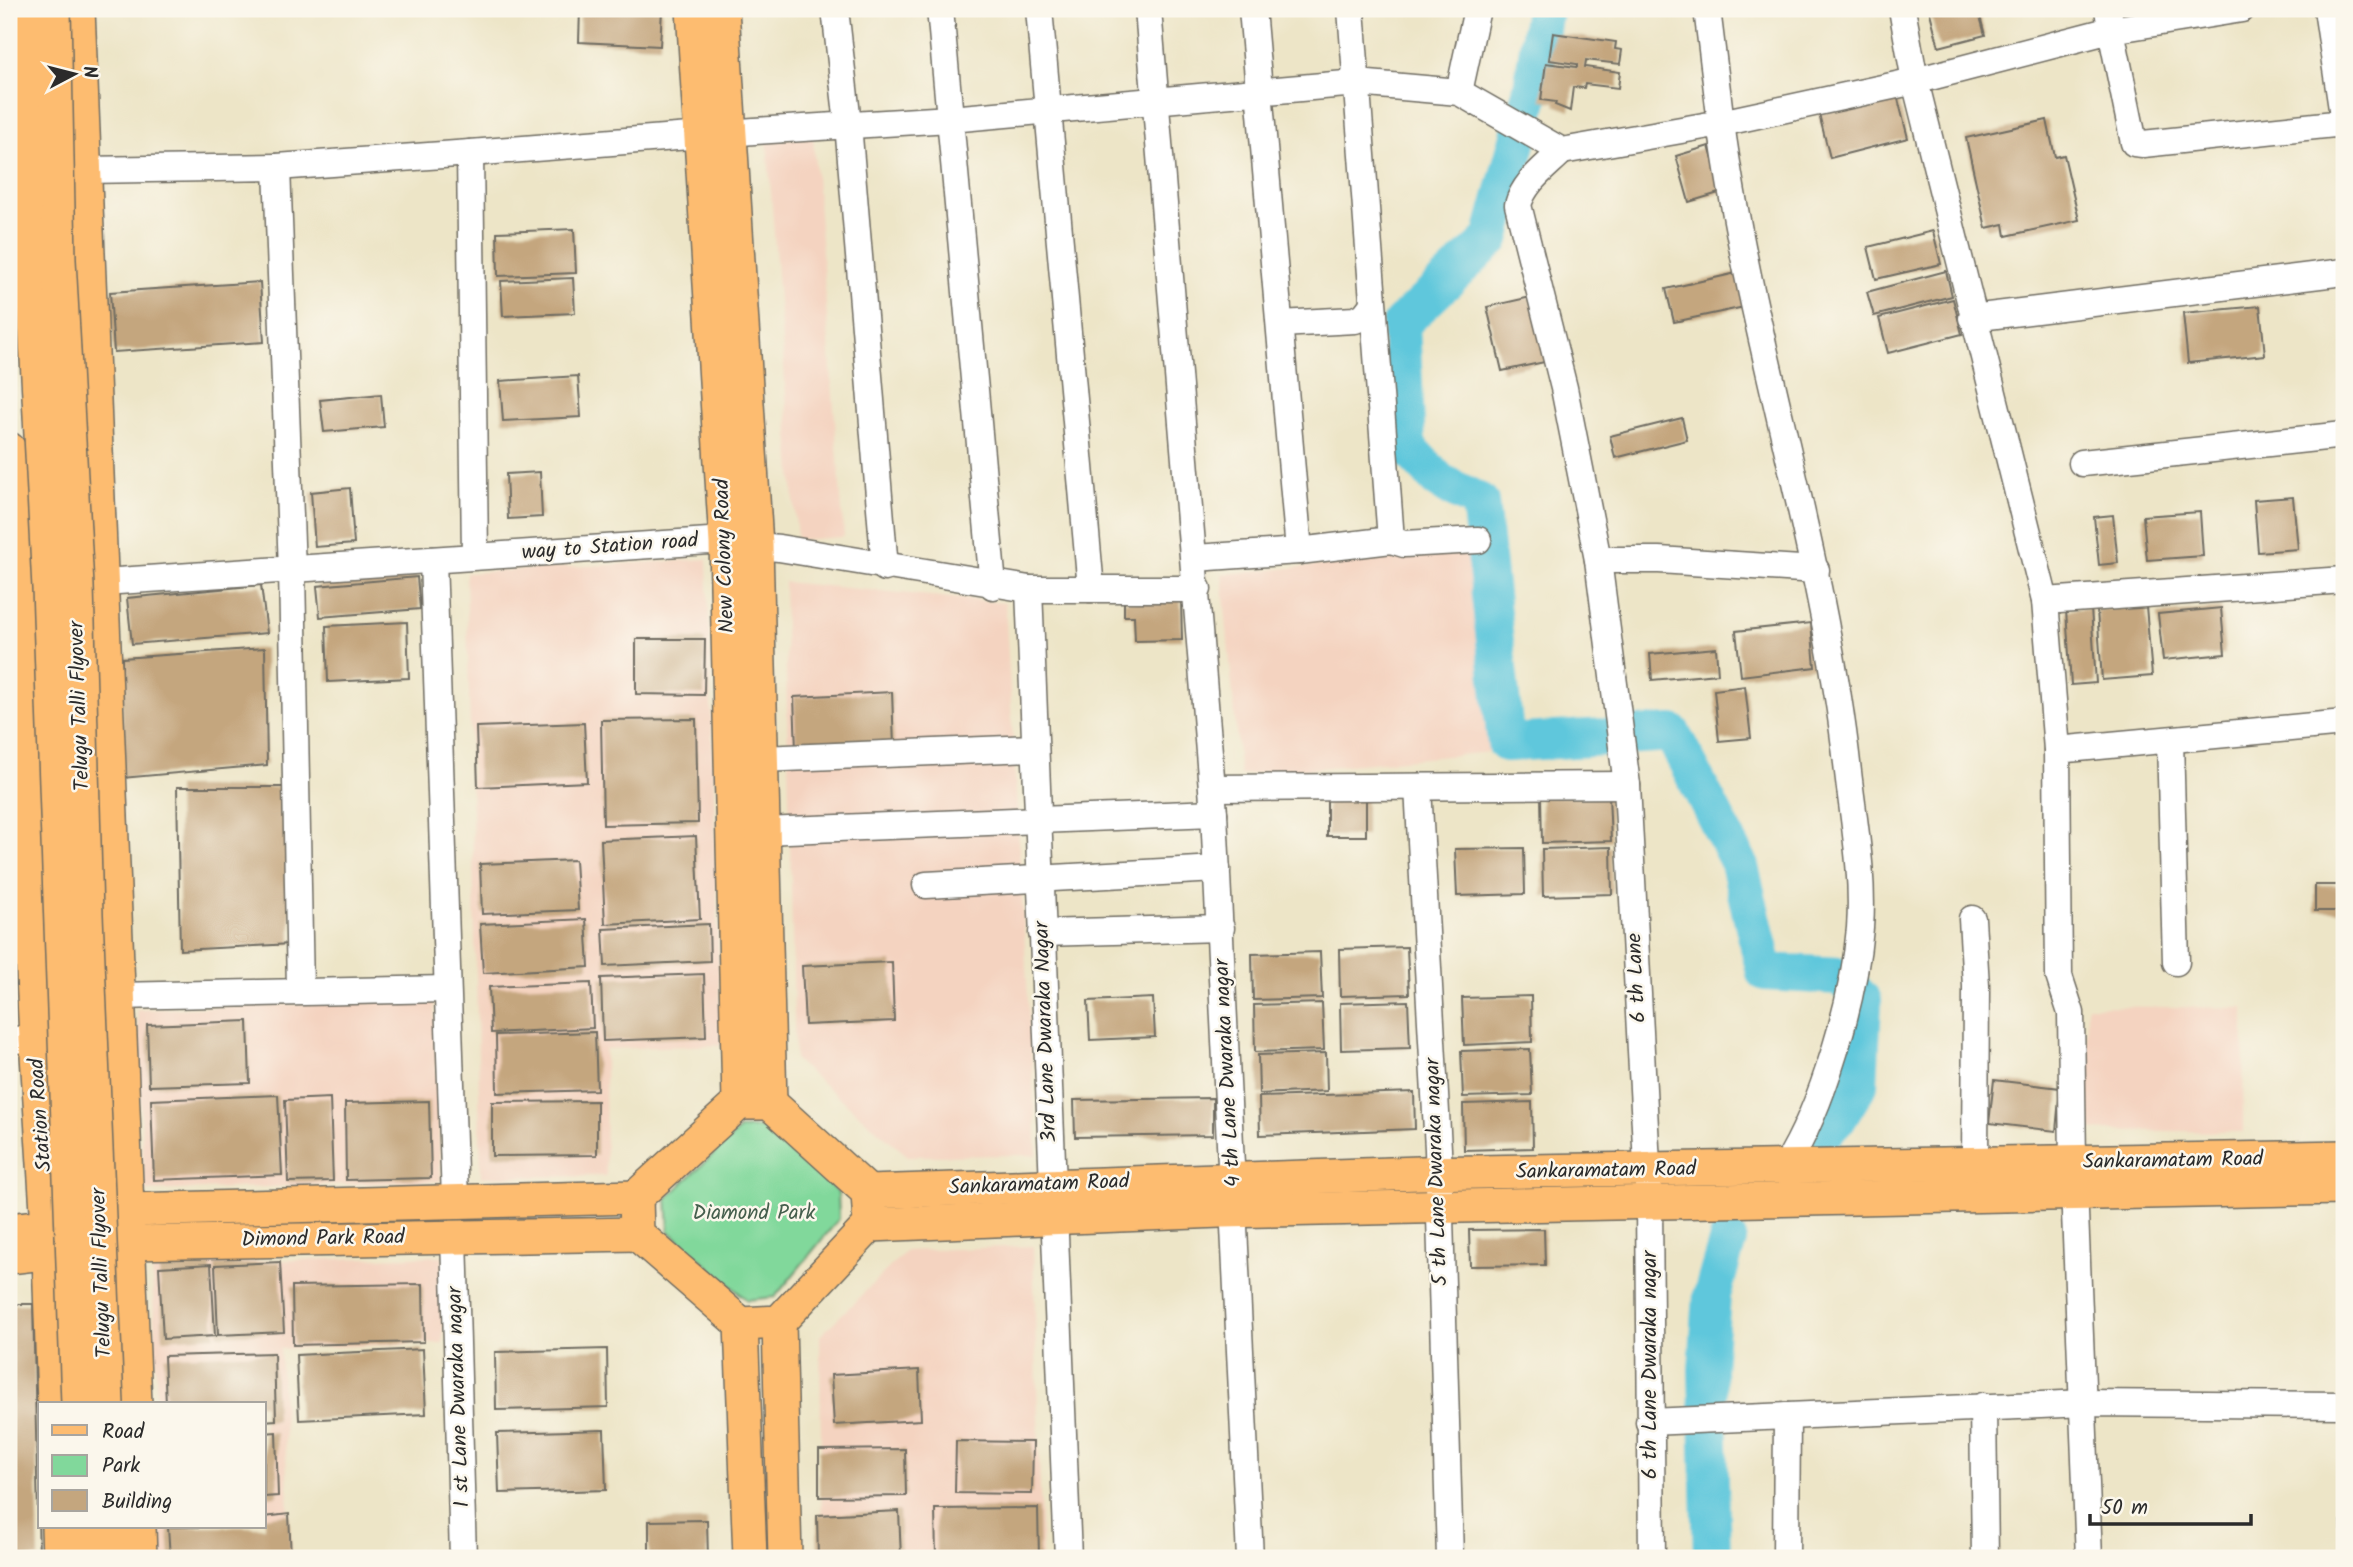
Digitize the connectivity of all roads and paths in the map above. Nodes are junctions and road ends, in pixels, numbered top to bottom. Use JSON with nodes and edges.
{"nodes":[{"id":1,"x":27,"y":9,"type":"edge"},
{"id":2,"x":54,"y":9,"type":"edge"},
{"id":3,"x":78,"y":9,"type":"edge"},
{"id":4,"x":693,"y":9,"type":"edge"},
{"id":5,"x":722,"y":9,"type":"edge"},
{"id":6,"x":835,"y":9,"type":"edge"},
{"id":7,"x":940,"y":9,"type":"edge"},
{"id":8,"x":1039,"y":9,"type":"edge"},
{"id":9,"x":1147,"y":9,"type":"edge"},
{"id":10,"x":1252,"y":9,"type":"edge"},
{"id":11,"x":1351,"y":9,"type":"edge"},
{"id":12,"x":1477,"y":9,"type":"edge"},
{"id":13,"x":1707,"y":9,"type":"edge"},
{"id":14,"x":1902,"y":9,"type":"edge"},
{"id":15,"x":2242,"y":9,"type":"edge"},
{"id":16,"x":2328,"y":9,"type":"edge"},
{"id":17,"x":2110,"y":19,"type":"edge"},
{"id":18,"x":1915,"y":81,"type":"junction"},
{"id":19,"x":1357,"y":83,"type":"junction"},
{"id":20,"x":1259,"y":90,"type":"junction"},
{"id":21,"x":1459,"y":92,"type":"junction"},
{"id":22,"x":1154,"y":100,"type":"junction"},
{"id":23,"x":1048,"y":109,"type":"junction"},
{"id":24,"x":950,"y":120,"type":"junction"},
{"id":25,"x":1721,"y":123,"type":"junction"},
{"id":26,"x":2344,"y":123,"type":"edge"},
{"id":27,"x":848,"y":124,"type":"junction"},
{"id":28,"x":716,"y":134,"type":"junction"},
{"id":29,"x":1562,"y":151,"type":"junction"},
{"id":30,"x":470,"y":153,"type":"junction"},
{"id":31,"x":277,"y":166,"type":"junction"},
{"id":32,"x":83,"y":170,"type":"junction"},
{"id":33,"x":2344,"y":272,"type":"edge"},
{"id":34,"x":1371,"y":307,"type":"junction"},
{"id":35,"x":1972,"y":318,"type":"junction"},
{"id":36,"x":1280,"y":324,"type":"junction"},
{"id":37,"x":2344,"y":435,"type":"edge"},
{"id":38,"x":9,"y":449,"type":"edge"},
{"id":39,"x":2082,"y":463,"type":"dead end"},
{"id":40,"x":1391,"y":540,"type":"junction"},
{"id":41,"x":1478,"y":540,"type":"dead end"},
{"id":42,"x":741,"y":544,"type":"junction"},
{"id":43,"x":1299,"y":551,"type":"junction"},
{"id":44,"x":475,"y":556,"type":"junction"},
{"id":45,"x":1195,"y":558,"type":"junction"},
{"id":46,"x":1598,"y":560,"type":"junction"},
{"id":47,"x":433,"y":561,"type":"junction"},
{"id":48,"x":885,"y":568,"type":"junction"},
{"id":49,"x":292,"y":570,"type":"junction"},
{"id":50,"x":1816,"y":570,"type":"junction"},
{"id":51,"x":2344,"y":580,"type":"edge"},
{"id":52,"x":103,"y":583,"type":"junction"},
{"id":53,"x":993,"y":586,"type":"junction"},
{"id":54,"x":1029,"y":589,"type":"junction"},
{"id":55,"x":1091,"y":589,"type":"junction"},
{"id":56,"x":1198,"y":589,"type":"junction"},
{"id":57,"x":2045,"y":601,"type":"junction"},
{"id":58,"x":2344,"y":723,"type":"edge"},
{"id":59,"x":2171,"y":740,"type":"junction"},
{"id":60,"x":1035,"y":748,"type":"junction"},
{"id":61,"x":2057,"y":750,"type":"junction"},
{"id":62,"x":761,"y":759,"type":"junction"},
{"id":63,"x":1627,"y":785,"type":"junction"},
{"id":64,"x":1418,"y":787,"type":"junction"},
{"id":65,"x":1213,"y":800,"type":"junction"},
{"id":66,"x":1037,"y":818,"type":"junction"},
{"id":67,"x":763,"y":831,"type":"junction"},
{"id":68,"x":1217,"y":869,"type":"junction"},
{"id":69,"x":1040,"y":877,"type":"junction"},
{"id":70,"x":926,"y":885,"type":"dead end"},
{"id":71,"x":1972,"y":919,"type":"dead end"},
{"id":72,"x":1221,"y":928,"type":"junction"},
{"id":73,"x":1042,"y":933,"type":"junction"},
{"id":74,"x":2176,"y":962,"type":"dead end"},
{"id":75,"x":446,"y":989,"type":"junction"},
{"id":76,"x":300,"y":990,"type":"junction"},
{"id":77,"x":117,"y":996,"type":"junction"},
{"id":78,"x":22,"y":1039,"type":"edge"},
{"id":79,"x":754,"y":1103,"type":"junction"},
{"id":80,"x":2344,"y":1157,"type":"edge"},
{"id":81,"x":1975,"y":1165,"type":"junction"},
{"id":82,"x":1785,"y":1167,"type":"junction"},
{"id":83,"x":1439,"y":1172,"type":"junction"},
{"id":84,"x":2074,"y":1178,"type":"junction"},
{"id":85,"x":1052,"y":1184,"type":"junction"},
{"id":86,"x":1648,"y":1187,"type":"junction"},
{"id":87,"x":2344,"y":1188,"type":"edge"},
{"id":88,"x":868,"y":1192,"type":"junction"},
{"id":89,"x":1235,"y":1195,"type":"junction"},
{"id":90,"x":636,"y":1197,"type":"junction"},
{"id":91,"x":455,"y":1200,"type":"junction"},
{"id":92,"x":1440,"y":1208,"type":"junction"},
{"id":93,"x":128,"y":1210,"type":"junction"},
{"id":94,"x":1054,"y":1219,"type":"junction"},
{"id":95,"x":870,"y":1225,"type":"junction"},
{"id":96,"x":9,"y":1230,"type":"edge"},
{"id":97,"x":638,"y":1234,"type":"junction"},
{"id":98,"x":454,"y":1236,"type":"junction"},
{"id":99,"x":49,"y":1240,"type":"junction"},
{"id":100,"x":129,"y":1243,"type":"junction"},
{"id":101,"x":9,"y":1257,"type":"edge"},
{"id":102,"x":779,"y":1322,"type":"junction"},
{"id":103,"x":741,"y":1324,"type":"junction"},
{"id":104,"x":54,"y":1402,"type":"edge"},
{"id":105,"x":78,"y":1402,"type":"edge"},
{"id":106,"x":107,"y":1402,"type":"edge"},
{"id":107,"x":135,"y":1402,"type":"edge"},
{"id":108,"x":2085,"y":1403,"type":"junction"},
{"id":109,"x":2344,"y":1405,"type":"edge"},
{"id":110,"x":1983,"y":1406,"type":"junction"},
{"id":111,"x":1787,"y":1416,"type":"junction"},
{"id":112,"x":1649,"y":1422,"type":"junction"},
{"id":113,"x":58,"y":1528,"type":"edge"},
{"id":114,"x":83,"y":1528,"type":"edge"},
{"id":115,"x":112,"y":1528,"type":"edge"},
{"id":116,"x":139,"y":1528,"type":"edge"},
{"id":117,"x":59,"y":1558,"type":"edge"},
{"id":118,"x":84,"y":1558,"type":"edge"},
{"id":119,"x":114,"y":1558,"type":"edge"},
{"id":120,"x":140,"y":1558,"type":"edge"},
{"id":121,"x":463,"y":1558,"type":"edge"},
{"id":122,"x":750,"y":1558,"type":"edge"},
{"id":123,"x":785,"y":1558,"type":"edge"},
{"id":124,"x":1068,"y":1558,"type":"edge"},
{"id":125,"x":1250,"y":1558,"type":"edge"},
{"id":126,"x":1450,"y":1558,"type":"edge"},
{"id":127,"x":1652,"y":1558,"type":"edge"},
{"id":128,"x":1786,"y":1558,"type":"edge"},
{"id":129,"x":1985,"y":1558,"type":"edge"},
{"id":130,"x":2089,"y":1558,"type":"edge"}],
"edges":[{"from":1,"to":105,"type":"main road","name":"Telugu Talli Flyover","bridge":true},
{"from":2,"to":106,"type":"main road","name":"Telugu Talli Flyover","bridge":true},
{"from":3,"to":32,"type":"main road"},
{"from":4,"to":28,"type":"main road","name":"New Colony Road"},
{"from":5,"to":28,"type":"main road","name":"New Colony Road"},
{"from":6,"to":27,"type":"street"},
{"from":7,"to":24,"type":"street"},
{"from":8,"to":23,"type":"street"},
{"from":9,"to":22,"type":"street","name":"4 th Lane Dwaraka nagar"},
{"from":10,"to":20,"type":"street"},
{"from":11,"to":19,"type":"street"},
{"from":12,"to":21,"type":"street"},
{"from":13,"to":25,"type":"street"},
{"from":14,"to":18,"type":"street"},
{"from":15,"to":17,"type":"street"},
{"from":16,"to":26,"type":"street"},
{"from":17,"to":18,"type":"street"},
{"from":17,"to":26,"type":"street"},
{"from":18,"to":25,"type":"street"},
{"from":18,"to":35,"type":"street"},
{"from":19,"to":20,"type":"street"},
{"from":19,"to":21,"type":"street"},
{"from":19,"to":34,"type":"street"},
{"from":20,"to":22,"type":"street"},
{"from":20,"to":36,"type":"street"},
{"from":21,"to":29,"type":"street"},
{"from":22,"to":23,"type":"street"},
{"from":22,"to":45,"type":"street","name":"4 th Lane Dwaraka nagar"},
{"from":23,"to":24,"type":"street"},
{"from":23,"to":55,"type":"street"},
{"from":24,"to":27,"type":"street"},
{"from":24,"to":53,"type":"street"},
{"from":25,"to":29,"type":"street"},
{"from":25,"to":50,"type":"street"},
{"from":27,"to":28,"type":"street"},
{"from":27,"to":48,"type":"street"},
{"from":28,"to":30,"type":"street"},
{"from":28,"to":42,"type":"main road","name":"New Colony Road"},
{"from":29,"to":46,"type":"street","name":"6 th Lane"},
{"from":30,"to":31,"type":"street"},
{"from":30,"to":44,"type":"street"},
{"from":31,"to":32,"type":"street"},
{"from":31,"to":49,"type":"street"},
{"from":32,"to":52,"type":"main road"},
{"from":33,"to":35,"type":"street"},
{"from":34,"to":36,"type":"street"},
{"from":34,"to":40,"type":"street"},
{"from":35,"to":57,"type":"street"},
{"from":36,"to":43,"type":"street"},
{"from":37,"to":39,"type":"street"},
{"from":38,"to":78,"type":"main road","name":"Station Road"},
{"from":40,"to":41,"type":"street"},
{"from":40,"to":43,"type":"street"},
{"from":42,"to":44,"type":"street","name":"way to Station road"},
{"from":42,"to":48,"type":"street","name":"way to Station road"},
{"from":42,"to":62,"type":"main road","name":"New Colony Road"},
{"from":42,"to":79,"type":"main road","name":"New Colony Road"},
{"from":43,"to":45,"type":"street"},
{"from":44,"to":47,"type":"street","name":"way to Station road"},
{"from":45,"to":56,"type":"street","name":"4 th Lane Dwaraka nagar"},
{"from":46,"to":50,"type":"street"},
{"from":46,"to":63,"type":"street","name":"6 th Lane"},
{"from":47,"to":49,"type":"street","name":"way to Station road"},
{"from":47,"to":75,"type":"street"},
{"from":48,"to":53,"type":"street","name":"way to Station road"},
{"from":49,"to":52,"type":"street","name":"way to Station road"},
{"from":49,"to":76,"type":"street"},
{"from":50,"to":82,"type":"street"},
{"from":51,"to":57,"type":"street"},
{"from":52,"to":77,"type":"main road"},
{"from":53,"to":54,"type":"street","name":"way to Station road"},
{"from":54,"to":55,"type":"street","name":"way to Station road"},
{"from":54,"to":60,"type":"street","name":"3rd Lane Dwaraka Nagar"},
{"from":55,"to":56,"type":"street","name":"way to Station road"},
{"from":56,"to":65,"type":"street","name":"4 th Lane Dwaraka nagar"},
{"from":57,"to":61,"type":"street"},
{"from":58,"to":59,"type":"street"},
{"from":59,"to":61,"type":"street"},
{"from":59,"to":74,"type":"street"},
{"from":60,"to":62,"type":"street"},
{"from":60,"to":66,"type":"street","name":"3rd Lane Dwaraka Nagar"},
{"from":61,"to":84,"type":"street"},
{"from":62,"to":67,"type":"main road","name":"New Colony Road"},
{"from":63,"to":64,"type":"street"},
{"from":63,"to":86,"type":"street","name":"6 th Lane"},
{"from":64,"to":65,"type":"street"},
{"from":64,"to":83,"type":"street","name":"5 th Lane Dwaraka nagar"},
{"from":65,"to":66,"type":"street"},
{"from":65,"to":68,"type":"street","name":"4 th Lane Dwaraka nagar"},
{"from":66,"to":67,"type":"street"},
{"from":66,"to":69,"type":"street","name":"3rd Lane Dwaraka Nagar"},
{"from":67,"to":79,"type":"main road","name":"New Colony Road"},
{"from":68,"to":69,"type":"street"},
{"from":68,"to":72,"type":"street","name":"4 th Lane Dwaraka nagar"},
{"from":69,"to":70,"type":"street"},
{"from":69,"to":73,"type":"street","name":"3rd Lane Dwaraka Nagar"},
{"from":71,"to":81,"type":"street"},
{"from":72,"to":73,"type":"street"},
{"from":72,"to":89,"type":"street","name":"4 th Lane Dwaraka nagar"},
{"from":73,"to":85,"type":"street","name":"3rd Lane Dwaraka Nagar"},
{"from":75,"to":76,"type":"street"},
{"from":75,"to":91,"type":"street"},
{"from":76,"to":77,"type":"street"},
{"from":77,"to":93,"type":"main road"},
{"from":78,"to":99,"type":"main road","name":"Station Road"},
{"from":79,"to":88,"type":"main road"},
{"from":79,"to":90,"type":"main road"},
{"from":80,"to":84,"type":"main road","name":"Sankaramatam Road"},
{"from":81,"to":82,"type":"main road","name":"Sankaramatam Road"},
{"from":81,"to":84,"type":"main road","name":"Sankaramatam Road"},
{"from":82,"to":86,"type":"main road","name":"Sankaramatam Road"},
{"from":83,"to":86,"type":"main road","name":"Sankaramatam Road"},
{"from":83,"to":89,"type":"main road","name":"Sankaramatam Road"},
{"from":83,"to":92,"type":"street","name":"5 th Lane Dwaraka nagar"},
{"from":84,"to":86,"type":"main road","name":"Sankaramatam Road"},
{"from":84,"to":87,"type":"main road","name":"Sankaramatam Road"},
{"from":84,"to":108,"type":"street"},
{"from":85,"to":88,"type":"main road","name":"Sankaramatam Road"},
{"from":85,"to":89,"type":"main road","name":"Sankaramatam Road"},
{"from":85,"to":94,"type":"street","name":"3rd Lane Dwaraka Nagar"},
{"from":86,"to":92,"type":"main road","name":"Sankaramatam Road"},
{"from":86,"to":112,"type":"street","name":"6 th Lane Dwaraka nagar"},
{"from":88,"to":95,"type":"main road"},
{"from":89,"to":92,"type":"main road","name":"Sankaramatam Road"},
{"from":89,"to":94,"type":"main road","name":"Sankaramatam Road"},
{"from":89,"to":125,"type":"street","name":"4 th Lane Dwaraka nagar"},
{"from":90,"to":91,"type":"main road","name":"Dimond Park Road"},
{"from":90,"to":97,"type":"main road"},
{"from":91,"to":93,"type":"main road","name":"Dimond Park Road"},
{"from":92,"to":126,"type":"street","name":"5 th Lane Dwaraka nagar"},
{"from":93,"to":99,"type":"main road","name":"Dimond Park Road"},
{"from":93,"to":100,"type":"main road"},
{"from":94,"to":95,"type":"main road","name":"Sankaramatam Road"},
{"from":94,"to":124,"type":"street","name":"3rd Lane Dwaraka Nagar"},
{"from":95,"to":102,"type":"main road"},
{"from":96,"to":99,"type":"main road","name":"Dimond Park Road"},
{"from":97,"to":98,"type":"main road","name":"Dimond Park Road"},
{"from":97,"to":103,"type":"main road"},
{"from":98,"to":100,"type":"main road","name":"Dimond Park Road"},
{"from":98,"to":121,"type":"street","name":"1 st Lane Dwaraka nagar"},
{"from":99,"to":100,"type":"main road","name":"Dimond Park Road"},
{"from":99,"to":101,"type":"main road","name":"Dimond Park Road"},
{"from":99,"to":104,"type":"main road","name":"Station Road"},
{"from":100,"to":107,"type":"main road"},
{"from":102,"to":103,"type":"main road"},
{"from":102,"to":123,"type":"main road"},
{"from":103,"to":122,"type":"main road"},
{"from":108,"to":109,"type":"street"},
{"from":108,"to":110,"type":"street"},
{"from":108,"to":130,"type":"street"},
{"from":110,"to":111,"type":"street"},
{"from":110,"to":129,"type":"street"},
{"from":111,"to":112,"type":"street"},
{"from":111,"to":128,"type":"street"},
{"from":112,"to":127,"type":"street","name":"6 th Lane Dwaraka nagar"},
{"from":113,"to":117,"type":"main road"},
{"from":114,"to":118,"type":"main road"},
{"from":115,"to":119,"type":"main road"},
{"from":116,"to":120,"type":"main road"}]}
